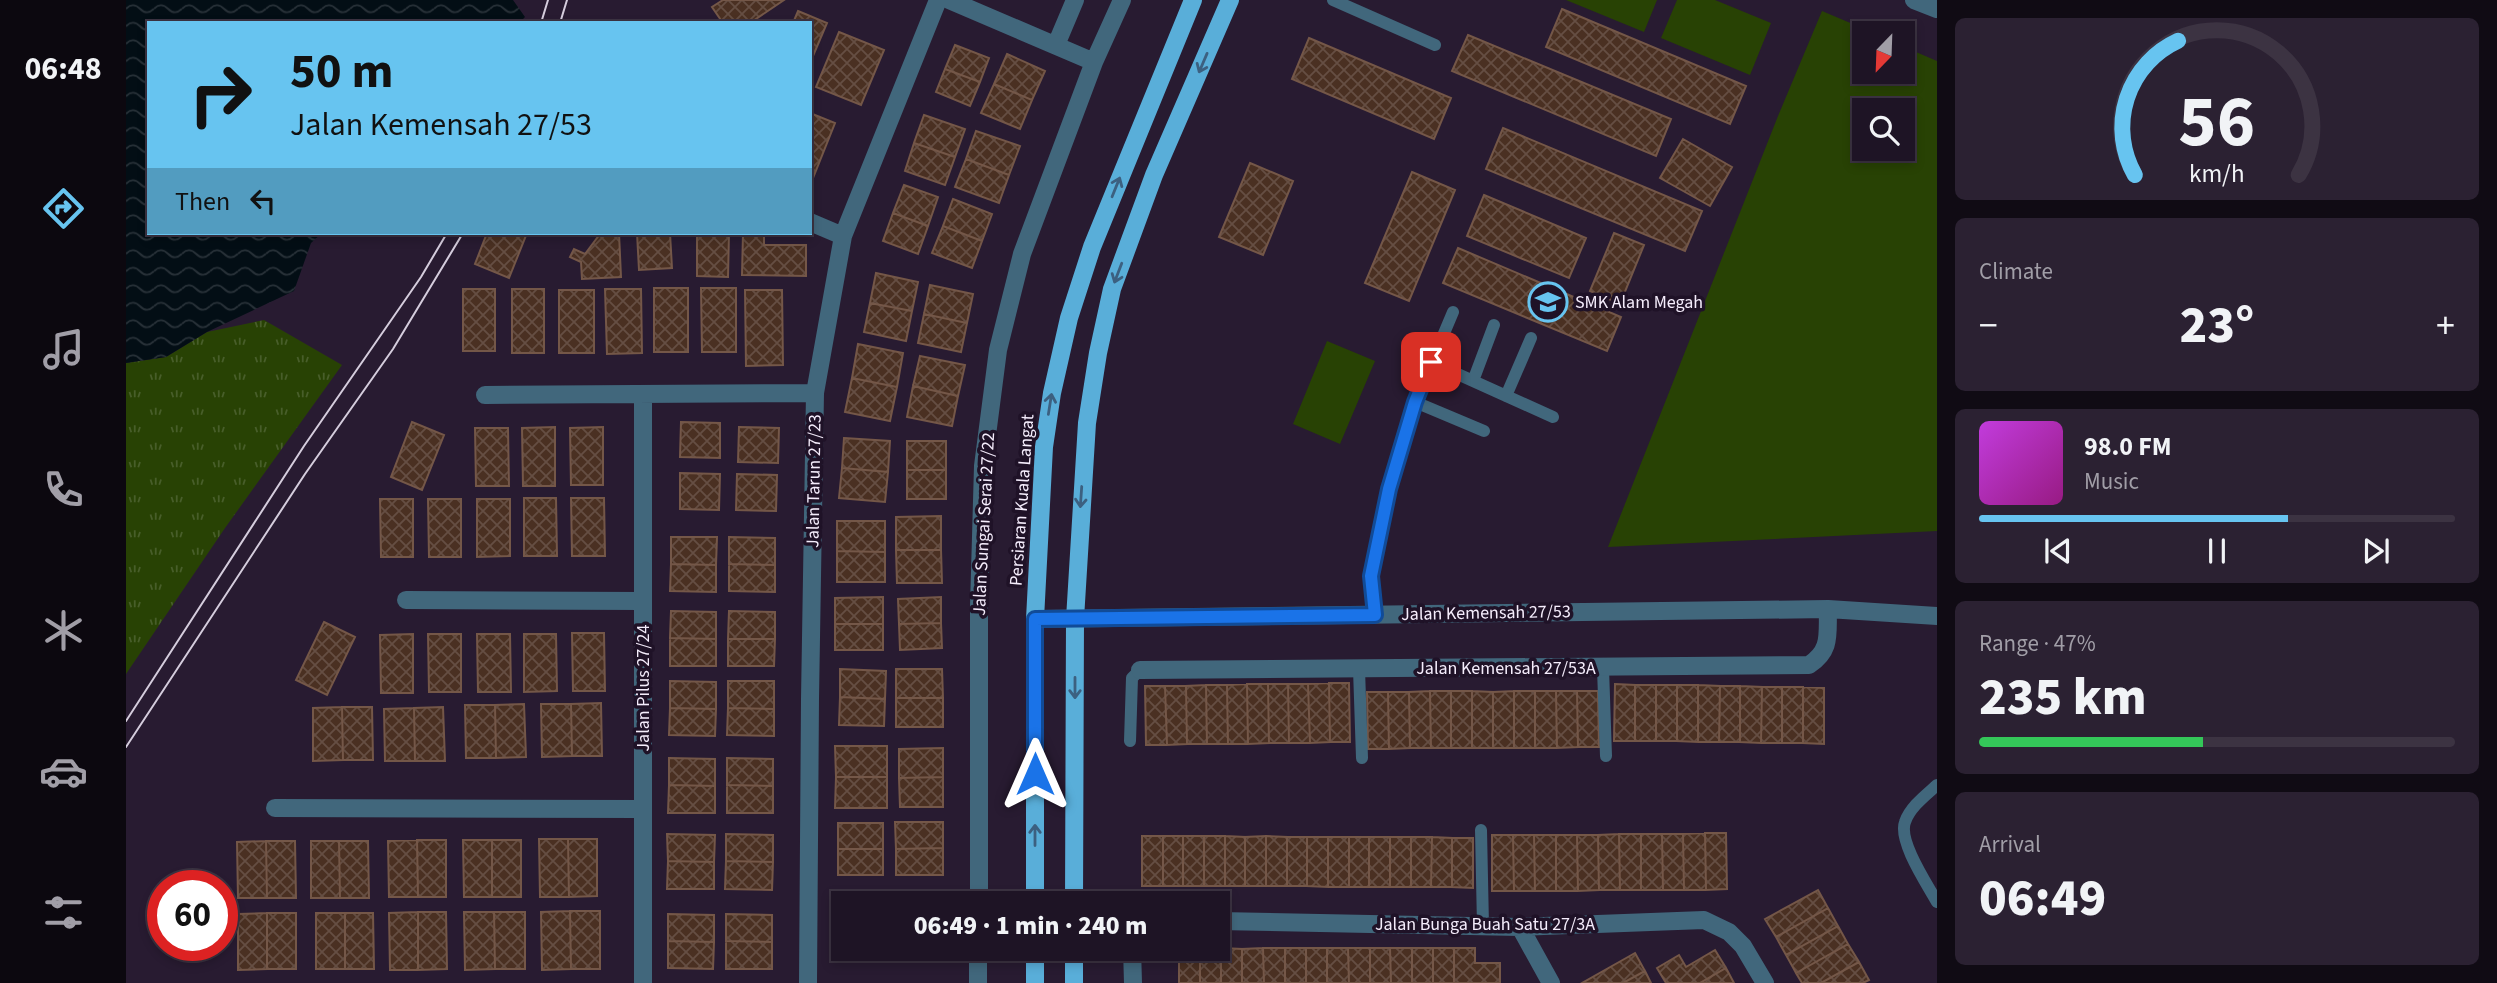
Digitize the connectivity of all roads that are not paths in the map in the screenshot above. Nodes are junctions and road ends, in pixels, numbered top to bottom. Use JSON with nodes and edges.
{"nodes":[{"id":1,"x":938,"y":0,"type":"edge"},
{"id":2,"x":1075,"y":0,"type":"edge"},
{"id":3,"x":1122,"y":0,"type":"edge"},
{"id":4,"x":1193,"y":0,"type":"edge"},
{"id":5,"x":1230,"y":0,"type":"edge"},
{"id":6,"x":1333,"y":0,"type":"edge"},
{"id":7,"x":1914,"y":0,"type":"edge"},
{"id":8,"x":955,"y":1,"type":"edge"},
{"id":9,"x":1937,"y":9,"type":"edge"},
{"id":10,"x":1056,"y":45,"type":"junction"},
{"id":11,"x":1435,"y":45,"type":"dead end"},
{"id":12,"x":1094,"y":62,"type":"junction"},
{"id":13,"x":812,"y":223,"type":"edge"},
{"id":14,"x":843,"y":236,"type":"junction"},
{"id":15,"x":1453,"y":312,"type":"dead end"},
{"id":16,"x":1494,"y":325,"type":"dead end"},
{"id":17,"x":1531,"y":338,"type":"dead end"},
{"id":18,"x":1431,"y":362,"type":"junction"},
{"id":19,"x":1473,"y":381,"type":"junction"},
{"id":20,"x":815,"y":393,"type":"junction"},
{"id":21,"x":643,"y":394,"type":"junction"},
{"id":22,"x":485,"y":395,"type":"dead end"},
{"id":23,"x":1506,"y":396,"type":"junction"},
{"id":24,"x":1415,"y":402,"type":"junction"},
{"id":25,"x":1553,"y":417,"type":"dead end"},
{"id":26,"x":1484,"y":430,"type":"dead end"},
{"id":27,"x":406,"y":600,"type":"dead end"},
{"id":28,"x":643,"y":601,"type":"junction"},
{"id":29,"x":1828,"y":609,"type":"junction"},
{"id":30,"x":1375,"y":615,"type":"junction"},
{"id":31,"x":1937,"y":616,"type":"edge"},
{"id":32,"x":1035,"y":619,"type":"junction"},
{"id":33,"x":1075,"y":619,"type":"junction"},
{"id":34,"x":1603,"y":668,"type":"junction"},
{"id":35,"x":1359,"y":669,"type":"junction"},
{"id":36,"x":1140,"y":670,"type":"joint"},
{"id":37,"x":1130,"y":741,"type":"dead end"},
{"id":38,"x":1606,"y":756,"type":"dead end"},
{"id":39,"x":1362,"y":758,"type":"dead end"},
{"id":40,"x":1937,"y":785,"type":"edge"},
{"id":41,"x":275,"y":808,"type":"dead end"},
{"id":42,"x":643,"y":809,"type":"junction"},
{"id":43,"x":1481,"y":830,"type":"dead end"},
{"id":44,"x":979,"y":891,"type":"edge"},
{"id":45,"x":1035,"y":891,"type":"edge"},
{"id":46,"x":1074,"y":891,"type":"edge"},
{"id":47,"x":1937,"y":902,"type":"edge"},
{"id":48,"x":1230,"y":922,"type":"edge"},
{"id":49,"x":1483,"y":926,"type":"junction"},
{"id":50,"x":1520,"y":927,"type":"junction"},
{"id":51,"x":978,"y":961,"type":"edge"},
{"id":52,"x":1034,"y":961,"type":"edge"},
{"id":53,"x":1074,"y":961,"type":"edge"},
{"id":54,"x":1132,"y":961,"type":"edge"},
{"id":55,"x":1033,"y":979,"type":"edge"},
{"id":56,"x":643,"y":983,"type":"edge"},
{"id":57,"x":808,"y":983,"type":"edge"},
{"id":58,"x":978,"y":983,"type":"edge"},
{"id":59,"x":1074,"y":983,"type":"edge"},
{"id":60,"x":1133,"y":983,"type":"edge"},
{"id":61,"x":1551,"y":983,"type":"edge"},
{"id":62,"x":1765,"y":983,"type":"edge"}],
"edges":[{"from":1,"to":14,"type":"street","name":"Jalan Tarun 27/23"},
{"from":2,"to":10,"type":"street"},
{"from":3,"to":12,"type":"street","name":"Jalan Sungai Serai 27/22"},
{"from":32,"to":4,"type":"main road","name":"Persiaran Kuala Langat","one_way":true},
{"from":5,"to":33,"type":"main road","one_way":true},
{"from":6,"to":11,"type":"lane"},
{"from":7,"to":9,"type":"street"},
{"from":8,"to":10,"type":"street"},
{"from":10,"to":12,"type":"street"},
{"from":12,"to":44,"type":"street","name":"Jalan Sungai Serai 27/22"},
{"from":13,"to":14,"type":"street"},
{"from":14,"to":20,"type":"street","name":"Jalan Tarun 27/23"},
{"from":15,"to":18,"type":"lane"},
{"from":16,"to":19,"type":"lane"},
{"from":17,"to":23,"type":"lane"},
{"from":18,"to":19,"type":"lane"},
{"from":18,"to":24,"type":"lane"},
{"from":19,"to":23,"type":"lane"},
{"from":20,"to":21,"type":"street"},
{"from":20,"to":57,"type":"street","name":"Jalan Tarun 27/23"},
{"from":21,"to":22,"type":"street"},
{"from":21,"to":28,"type":"street","name":"Jalan Pilus 27/24"},
{"from":23,"to":25,"type":"lane"},
{"from":24,"to":26,"type":"lane"},
{"from":24,"to":30,"type":"lane"},
{"from":27,"to":28,"type":"street"},
{"from":28,"to":42,"type":"street","name":"Jalan Pilus 27/24"},
{"from":29,"to":30,"type":"street","name":"Jalan Kemensah 27/53"},
{"from":29,"to":31,"type":"street","name":"Jalan Kemensah 27/53"},
{"from":29,"to":34,"type":"street","name":"Jalan Kemensah 27/53A"},
{"from":30,"to":33,"type":"street","name":"Jalan Kemensah 27/53"},
{"from":32,"to":33,"type":"street","name":"Jalan Kemensah 27/53"},
{"from":45,"to":32,"type":"main road","name":"Persiaran Kuala Langat","one_way":true},
{"from":33,"to":46,"type":"main road","one_way":true},
{"from":34,"to":35,"type":"street","name":"Jalan Kemensah 27/53A"},
{"from":34,"to":38,"type":"lane"},
{"from":35,"to":36,"type":"street","name":"Jalan Kemensah 27/53A"},
{"from":35,"to":39,"type":"lane"},
{"from":36,"to":37,"type":"lane"},
{"from":40,"to":47,"type":"lane"},
{"from":41,"to":42,"type":"street"},
{"from":42,"to":56,"type":"street","name":"Jalan Pilus 27/24"},
{"from":43,"to":49,"type":"lane"},
{"from":48,"to":49,"type":"street","name":"Jalan Bunga Buah Satu 27/3A"},
{"from":49,"to":50,"type":"street","name":"Jalan Bunga Buah Satu 27/3A"},
{"from":50,"to":61,"type":"street"},
{"from":50,"to":62,"type":"street","name":"Jalan Bunga Buah Satu 27/3A"},
{"from":51,"to":58,"type":"street"},
{"from":52,"to":55,"type":"main road"},
{"from":53,"to":59,"type":"main road"},
{"from":54,"to":60,"type":"street"}]}
